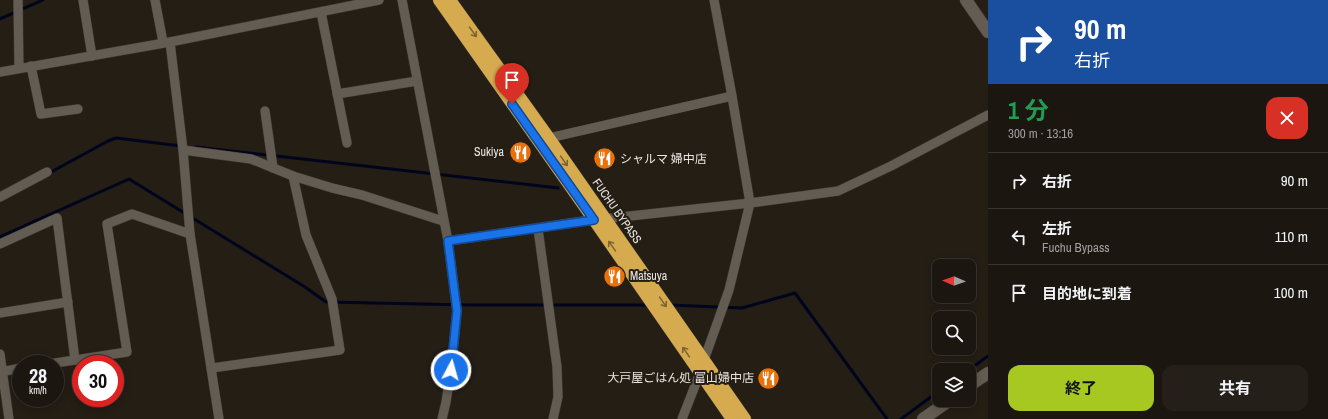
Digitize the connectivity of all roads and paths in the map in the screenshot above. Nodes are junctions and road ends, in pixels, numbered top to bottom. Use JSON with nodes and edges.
{"nodes":[{"id":1,"x":18,"y":0,"type":"edge"},
{"id":2,"x":83,"y":0,"type":"edge"},
{"id":3,"x":155,"y":0,"type":"edge"},
{"id":4,"x":379,"y":0,"type":"edge"},
{"id":5,"x":402,"y":0,"type":"edge"},
{"id":6,"x":439,"y":0,"type":"edge"},
{"id":7,"x":450,"y":0,"type":"edge"},
{"id":8,"x":714,"y":0,"type":"edge"},
{"id":9,"x":966,"y":0,"type":"edge"},
{"id":10,"x":321,"y":12,"type":"junction"},
{"id":11,"x":988,"y":32,"type":"edge"},
{"id":12,"x":167,"y":42,"type":"junction"},
{"id":13,"x":92,"y":56,"type":"junction"},
{"id":14,"x":31,"y":66,"type":"junction"},
{"id":15,"x":19,"y":68,"type":"junction"},
{"id":16,"x":0,"y":72,"type":"edge"},
{"id":17,"x":417,"y":80,"type":"junction"},
{"id":18,"x":337,"y":94,"type":"junction"},
{"id":19,"x":732,"y":96,"type":"junction"},
{"id":20,"x":78,"y":109,"type":"dead end"},
{"id":21,"x":265,"y":111,"type":"dead end"},
{"id":22,"x":988,"y":115,"type":"edge"},
{"id":23,"x":549,"y":138,"type":"junction"},
{"id":24,"x":347,"y":143,"type":"dead end"},
{"id":25,"x":183,"y":150,"type":"junction"},
{"id":26,"x":273,"y":168,"type":"junction"},
{"id":27,"x":47,"y":172,"type":"dead end"},
{"id":28,"x":293,"y":176,"type":"junction"},
{"id":29,"x":0,"y":197,"type":"edge"},
{"id":30,"x":750,"y":203,"type":"junction"},
{"id":31,"x":443,"y":220,"type":"junction"},
{"id":32,"x":599,"y":220,"type":"junction"},
{"id":33,"x":538,"y":228,"type":"junction"},
{"id":34,"x":190,"y":234,"type":"junction"},
{"id":35,"x":448,"y":241,"type":"junction"},
{"id":36,"x":0,"y":244,"type":"edge"},
{"id":37,"x":68,"y":302,"type":"junction"},
{"id":38,"x":0,"y":313,"type":"edge"},
{"id":39,"x":0,"y":354,"type":"edge"},
{"id":40,"x":74,"y":355,"type":"edge"},
{"id":41,"x":108,"y":355,"type":"edge"},
{"id":42,"x":704,"y":360,"type":"junction"},
{"id":43,"x":212,"y":368,"type":"junction"},
{"id":44,"x":12,"y":369,"type":"edge"},
{"id":45,"x":1,"y":371,"type":"edge"},
{"id":46,"x":700,"y":372,"type":"junction"},
{"id":47,"x":988,"y":373,"type":"edge"},
{"id":48,"x":976,"y":381,"type":"edge"},
{"id":49,"x":940,"y":407,"type":"edge"},
{"id":50,"x":9,"y":419,"type":"edge"},
{"id":51,"x":219,"y":419,"type":"edge"},
{"id":52,"x":442,"y":419,"type":"edge"},
{"id":53,"x":553,"y":419,"type":"edge"},
{"id":54,"x":682,"y":419,"type":"edge"},
{"id":55,"x":732,"y":419,"type":"edge"},
{"id":56,"x":745,"y":419,"type":"edge"},
{"id":57,"x":924,"y":419,"type":"edge"}],
"edges":[{"from":1,"to":15,"type":"street"},
{"from":2,"to":13,"type":"street"},
{"from":3,"to":12,"type":"street"},
{"from":4,"to":10,"type":"street"},
{"from":5,"to":17,"type":"street"},
{"from":6,"to":32,"type":"highway","name":"FUCHU BYPASS"},
{"from":7,"to":23,"type":"highway","name":"FUCHU BYPASS","one_way":true},
{"from":8,"to":19,"type":"street"},
{"from":9,"to":11,"type":"street"},
{"from":10,"to":12,"type":"street"},
{"from":10,"to":18,"type":"street"},
{"from":12,"to":13,"type":"street"},
{"from":12,"to":25,"type":"street"},
{"from":13,"to":14,"type":"street"},
{"from":14,"to":15,"type":"street"},
{"from":14,"to":20,"type":"street"},
{"from":15,"to":16,"type":"street"},
{"from":17,"to":18,"type":"street"},
{"from":17,"to":31,"type":"street"},
{"from":18,"to":24,"type":"street"},
{"from":19,"to":23,"type":"street"},
{"from":19,"to":30,"type":"street"},
{"from":21,"to":26,"type":"street"},
{"from":22,"to":30,"type":"street"},
{"from":23,"to":32,"type":"highway","name":"FUCHU BYPASS","one_way":true},
{"from":25,"to":26,"type":"street"},
{"from":25,"to":34,"type":"street"},
{"from":26,"to":28,"type":"street"},
{"from":27,"to":29,"type":"street"},
{"from":28,"to":31,"type":"street"},
{"from":28,"to":43,"type":"street"},
{"from":30,"to":32,"type":"street"},
{"from":30,"to":42,"type":"street"},
{"from":31,"to":35,"type":"street"},
{"from":32,"to":33,"type":"street"},
{"from":32,"to":42,"type":"highway","name":"FUCHU BYPASS","one_way":true},
{"from":46,"to":32,"type":"highway","name":"FUCHU BYPASS","one_way":true},
{"from":33,"to":35,"type":"street"},
{"from":33,"to":53,"type":"street"},
{"from":34,"to":41,"type":"street"},
{"from":34,"to":43,"type":"street"},
{"from":35,"to":52,"type":"street"},
{"from":36,"to":37,"type":"street"},
{"from":37,"to":38,"type":"street"},
{"from":37,"to":40,"type":"street"},
{"from":39,"to":45,"type":"street"},
{"from":42,"to":56,"type":"highway","name":"FUCHU BYPASS"},
{"from":43,"to":51,"type":"street"},
{"from":44,"to":45,"type":"street"},
{"from":45,"to":50,"type":"street"},
{"from":46,"to":54,"type":"street"},
{"from":46,"to":55,"type":"highway","name":"FUCHU BYPASS"},
{"from":47,"to":48,"type":"street"},
{"from":49,"to":57,"type":"street"}]}
